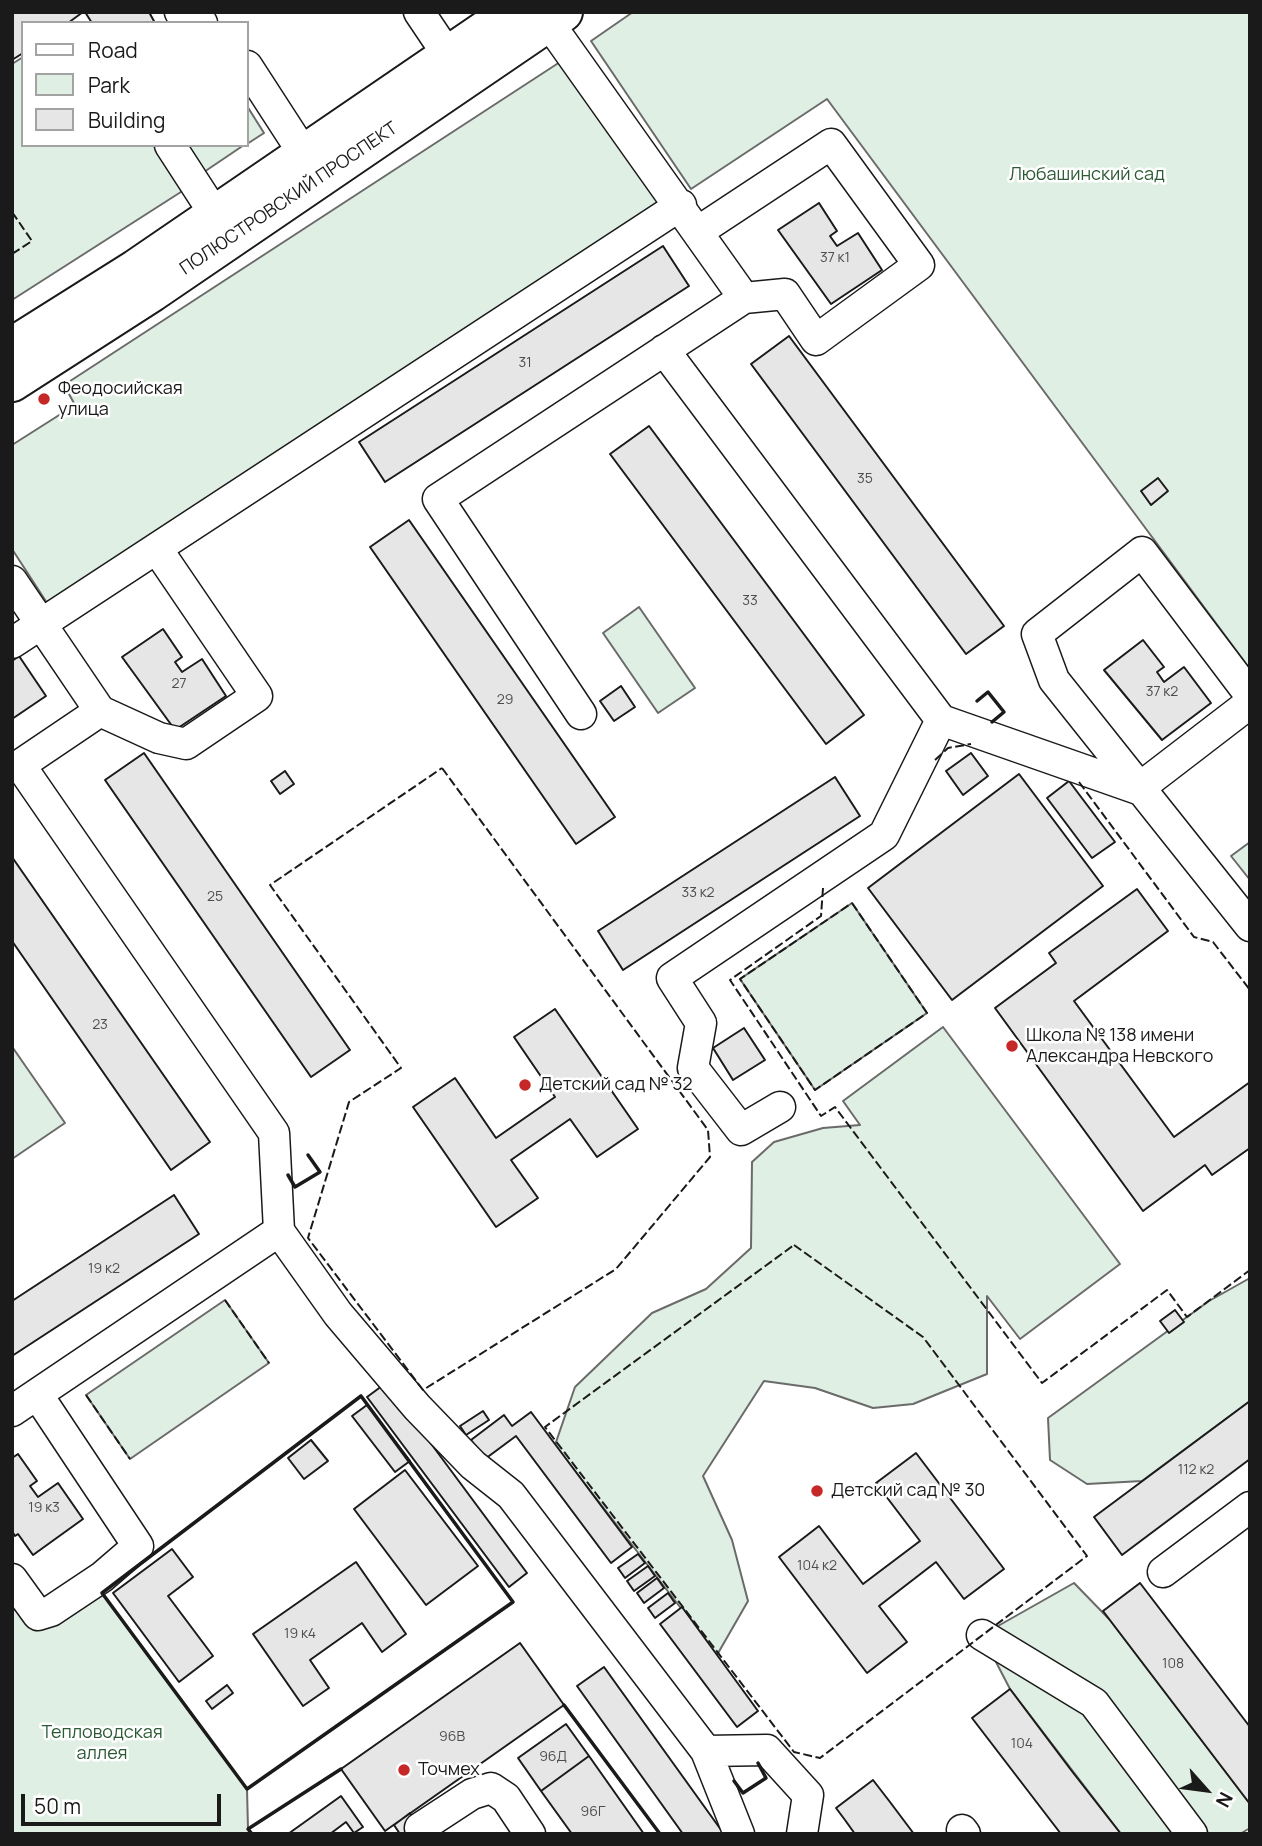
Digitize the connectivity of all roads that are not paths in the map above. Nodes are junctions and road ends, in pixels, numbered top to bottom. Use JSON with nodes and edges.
{"nodes":[{"id":1,"x":180,"y":12,"type":"edge"},
{"id":2,"x":419,"y":12,"type":"edge"},
{"id":3,"x":512,"y":12,"type":"edge"},
{"id":4,"x":551,"y":16,"type":"edge"},
{"id":5,"x":198,"y":21,"type":"edge"},
{"id":6,"x":457,"y":67,"type":"junction"},
{"id":7,"x":248,"y":68,"type":"edge"},
{"id":8,"x":171,"y":147,"type":"edge"},
{"id":9,"x":312,"y":166,"type":"junction"},
{"id":10,"x":681,"y":205,"type":"junction"},
{"id":11,"x":223,"y":227,"type":"junction"},
{"id":12,"x":699,"y":231,"type":"junction"},
{"id":13,"x":744,"y":298,"type":"junction"},
{"id":14,"x":12,"y":347,"type":"edge"},
{"id":15,"x":664,"y":349,"type":"junction"},
{"id":16,"x":12,"y":382,"type":"edge"},
{"id":17,"x":157,"y":549,"type":"junction"},
{"id":18,"x":12,"y":580,"type":"edge"},
{"id":19,"x":41,"y":624,"type":"junction"},
{"id":20,"x":12,"y":643,"type":"edge"},
{"id":21,"x":1250,"y":695,"type":"edge"},
{"id":22,"x":1250,"y":703,"type":"edge"},
{"id":23,"x":100,"y":710,"type":"junction"},
{"id":24,"x":581,"y":714,"type":"dead end"},
{"id":25,"x":940,"y":720,"type":"junction"},
{"id":26,"x":16,"y":768,"type":"edge"},
{"id":27,"x":1138,"y":789,"type":"junction"},
{"id":28,"x":1250,"y":926,"type":"edge"},
{"id":29,"x":780,"y":1107,"type":"dead end"},
{"id":30,"x":279,"y":1231,"type":"junction"},
{"id":31,"x":37,"y":1394,"type":"junction"},
{"id":32,"x":12,"y":1411,"type":"edge"},
{"id":33,"x":1250,"y":1507,"type":"edge"},
{"id":34,"x":1163,"y":1572,"type":"dead end"},
{"id":35,"x":12,"y":1579,"type":"edge"},
{"id":36,"x":982,"y":1635,"type":"dead end"},
{"id":37,"x":706,"y":1751,"type":"junction"},
{"id":38,"x":420,"y":1828,"type":"dead end"},
{"id":39,"x":530,"y":1834,"type":"edge"},
{"id":40,"x":739,"y":1834,"type":"edge"},
{"id":41,"x":802,"y":1834,"type":"edge"},
{"id":42,"x":1192,"y":1834,"type":"edge"}],
"edges":[{"from":1,"to":5,"type":"lane"},
{"from":2,"to":6,"type":"lane"},
{"from":3,"to":6,"type":"main road","name":"ПОЛЮСТРОВСКИЙ ПРОСПЕКТ"},
{"from":4,"to":6,"type":"main road","name":"ПОЛЮСТРОВСКИЙ ПРОСПЕКТ"},
{"from":4,"to":10,"type":"lane"},
{"from":6,"to":9,"type":"main road","name":"ПОЛЮСТРОВСКИЙ ПРОСПЕКТ"},
{"from":7,"to":9,"type":"lane"},
{"from":8,"to":11,"type":"lane"},
{"from":9,"to":11,"type":"main road","name":"ПОЛЮСТРОВСКИЙ ПРОСПЕКТ"},
{"from":10,"to":12,"type":"lane"},
{"from":10,"to":17,"type":"lane"},
{"from":11,"to":14,"type":"main road","name":"ПОЛЮСТРОВСКИЙ ПРОСПЕКТ"},
{"from":11,"to":16,"type":"main road","name":"ПОЛЮСТРОВСКИЙ ПРОСПЕКТ"},
{"from":12,"to":13,"type":"lane"},
{"from":12,"to":13,"type":"lane"},
{"from":13,"to":15,"type":"lane"},
{"from":15,"to":24,"type":"lane"},
{"from":15,"to":25,"type":"lane"},
{"from":17,"to":19,"type":"lane"},
{"from":17,"to":23,"type":"lane"},
{"from":18,"to":19,"type":"lane"},
{"from":19,"to":20,"type":"lane"},
{"from":19,"to":23,"type":"lane"},
{"from":21,"to":27,"type":"lane"},
{"from":22,"to":27,"type":"lane"},
{"from":23,"to":26,"type":"lane"},
{"from":25,"to":27,"type":"lane"},
{"from":25,"to":29,"type":"lane"},
{"from":26,"to":30,"type":"lane"},
{"from":27,"to":28,"type":"lane"},
{"from":30,"to":31,"type":"lane"},
{"from":30,"to":37,"type":"lane"},
{"from":31,"to":32,"type":"lane"},
{"from":31,"to":35,"type":"lane"},
{"from":33,"to":34,"type":"lane"},
{"from":36,"to":42,"type":"lane"},
{"from":37,"to":40,"type":"lane"},
{"from":37,"to":41,"type":"lane"},
{"from":38,"to":39,"type":"lane"}]}
